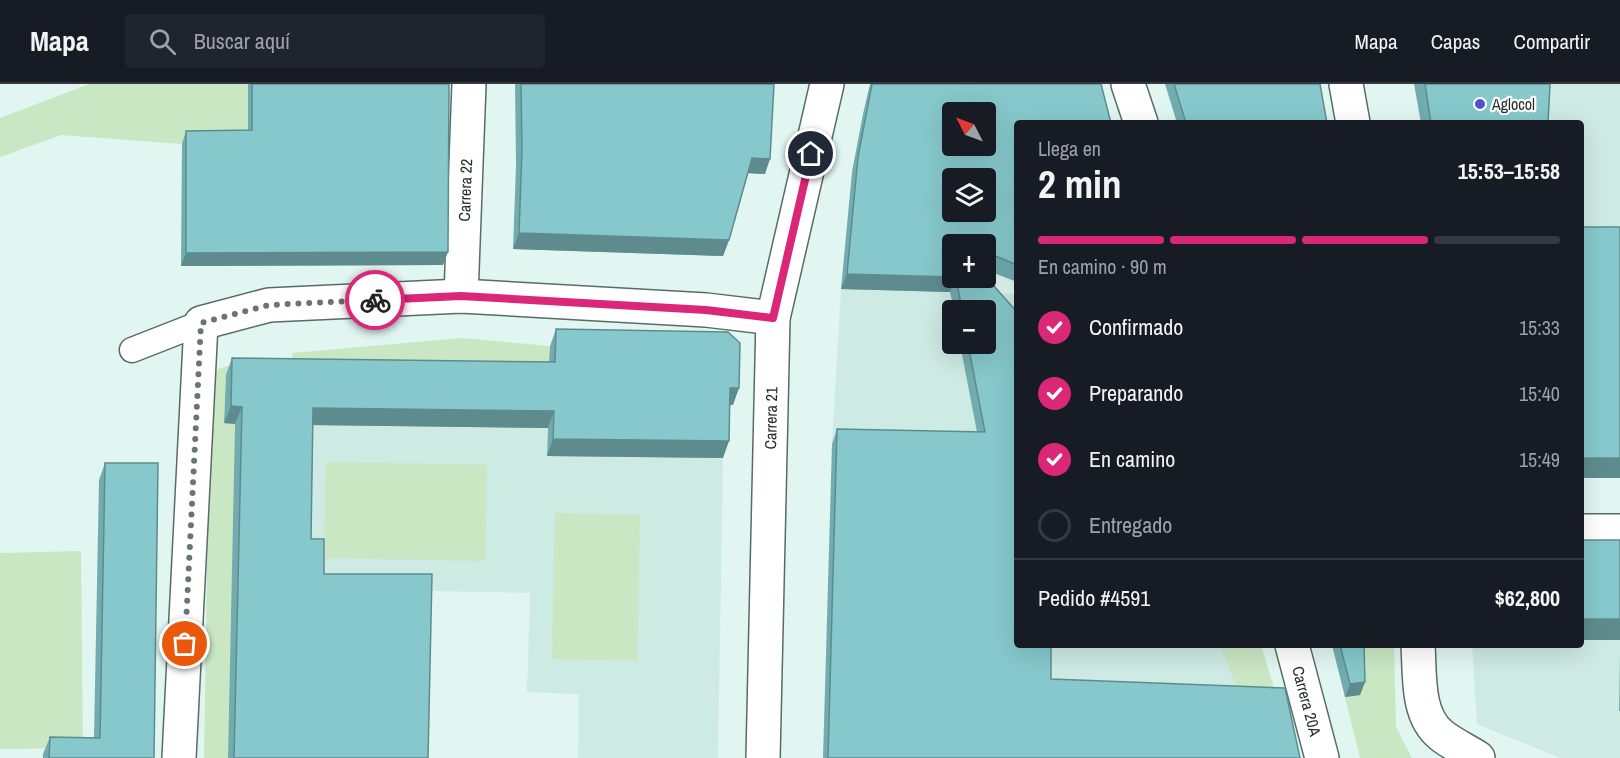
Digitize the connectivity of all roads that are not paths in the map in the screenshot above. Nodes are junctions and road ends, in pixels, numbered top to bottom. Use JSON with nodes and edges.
{"nodes":[{"id":1,"x":470,"y":84,"type":"edge"},
{"id":2,"x":826,"y":84,"type":"edge"},
{"id":3,"x":1128,"y":84,"type":"edge"},
{"id":4,"x":1346,"y":84,"type":"edge"},
{"id":5,"x":1140,"y":120,"type":"edge"},
{"id":6,"x":1352,"y":120,"type":"edge"},
{"id":7,"x":461,"y":296,"type":"junction"},
{"id":8,"x":773,"y":318,"type":"junction"},
{"id":9,"x":201,"y":323,"type":"junction"},
{"id":10,"x":132,"y":350,"type":"dead end"},
{"id":11,"x":1584,"y":531,"type":"edge"},
{"id":12,"x":1620,"y":531,"type":"edge"},
{"id":13,"x":1293,"y":648,"type":"edge"},
{"id":14,"x":1418,"y":648,"type":"edge"},
{"id":15,"x":179,"y":758,"type":"edge"},
{"id":16,"x":763,"y":758,"type":"edge"},
{"id":17,"x":1322,"y":758,"type":"edge"},
{"id":18,"x":1478,"y":758,"type":"edge"}],
"edges":[{"from":1,"to":7,"type":"street","name":"Carrera 22"},
{"from":2,"to":8,"type":"street","name":"Carrera 21"},
{"from":3,"to":5,"type":"street"},
{"from":4,"to":6,"type":"street"},
{"from":7,"to":8,"type":"street"},
{"from":7,"to":9,"type":"street"},
{"from":8,"to":16,"type":"street","name":"Carrera 21"},
{"from":9,"to":10,"type":"lane"},
{"from":9,"to":15,"type":"street"},
{"from":11,"to":12,"type":"street"},
{"from":13,"to":17,"type":"street","name":"Carrera 20A"},
{"from":14,"to":18,"type":"street"}]}
